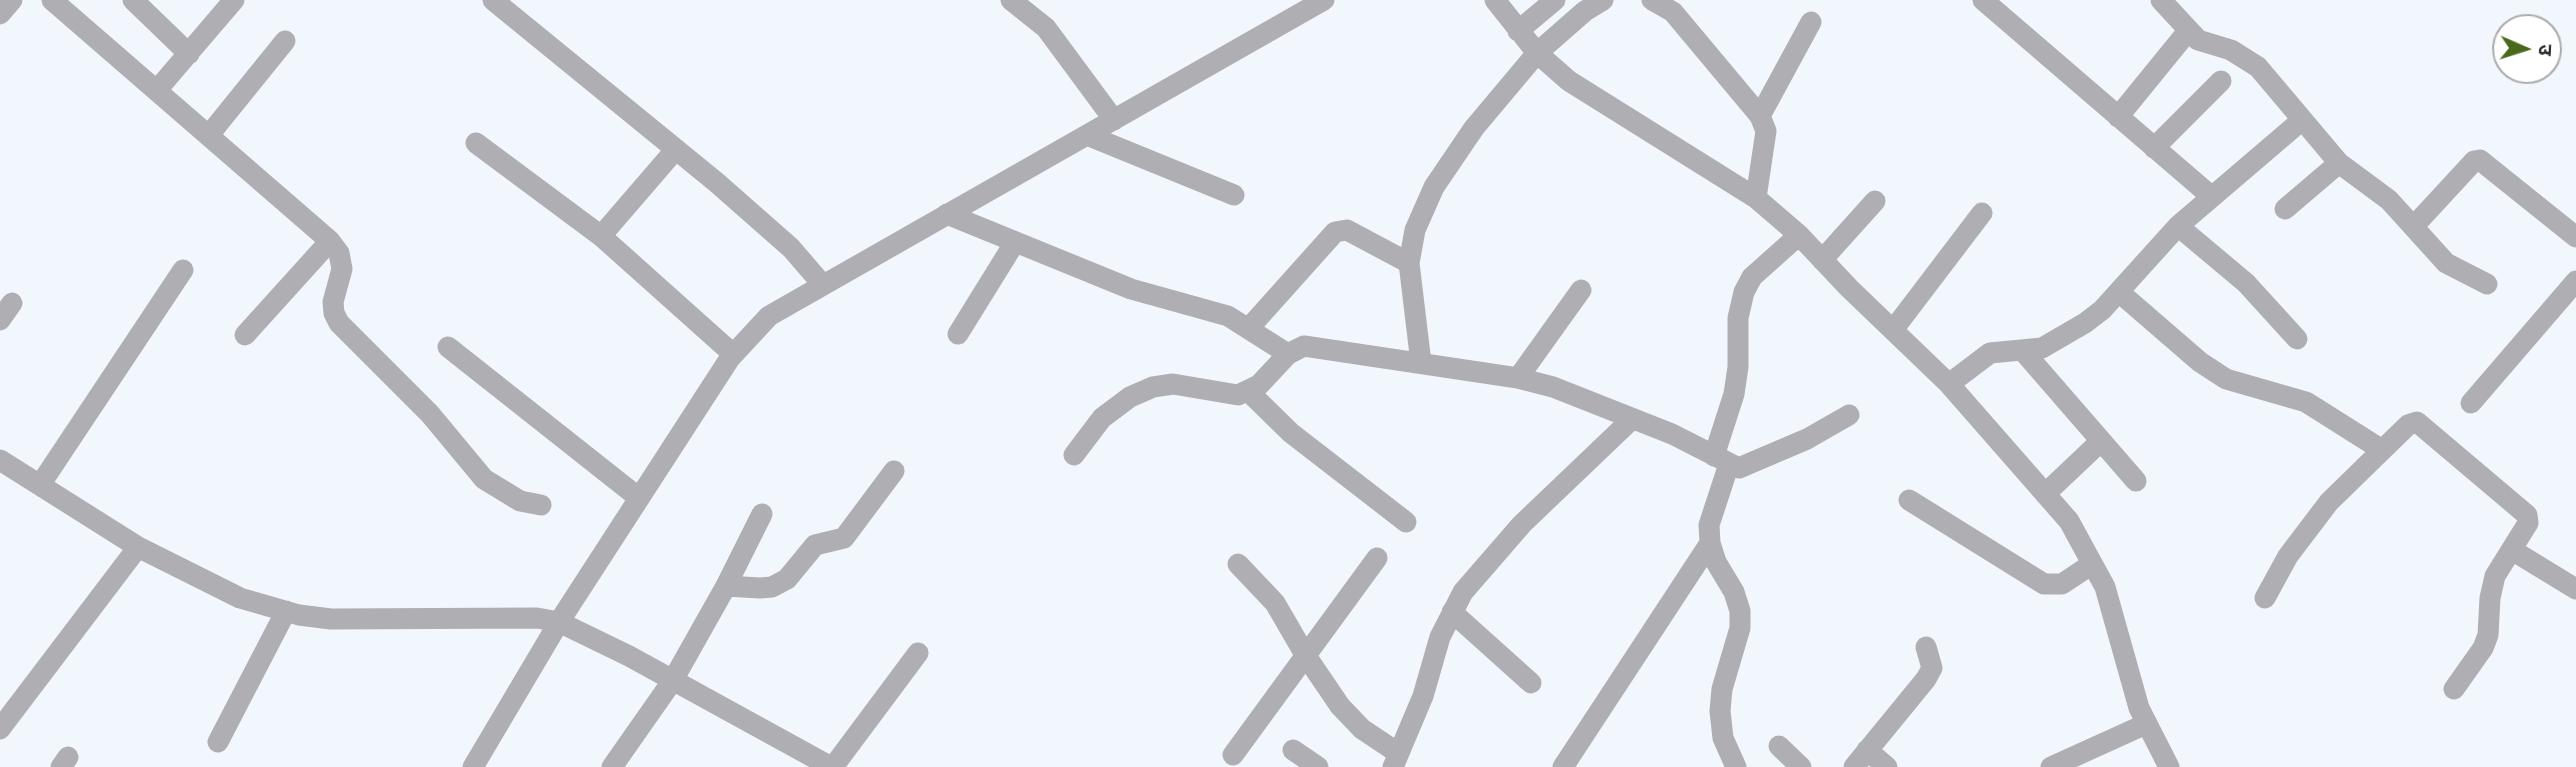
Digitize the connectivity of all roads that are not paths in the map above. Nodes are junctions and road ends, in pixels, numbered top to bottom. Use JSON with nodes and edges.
{"nodes":[{"id":1,"x":12,"y":0,"type":"edge"},
{"id":2,"x":51,"y":0,"type":"edge"},
{"id":3,"x":133,"y":0,"type":"edge"},
{"id":4,"x":234,"y":0,"type":"edge"},
{"id":5,"x":493,"y":0,"type":"edge"},
{"id":6,"x":1011,"y":0,"type":"edge"},
{"id":7,"x":1324,"y":0,"type":"edge"},
{"id":8,"x":1496,"y":0,"type":"edge"},
{"id":9,"x":1555,"y":0,"type":"edge"},
{"id":10,"x":1603,"y":0,"type":"edge"},
{"id":11,"x":1651,"y":0,"type":"edge"},
{"id":12,"x":1983,"y":0,"type":"edge"},
{"id":13,"x":2161,"y":0,"type":"edge"},
{"id":14,"x":0,"y":14,"type":"edge"},
{"id":15,"x":1811,"y":22,"type":"dead end"},
{"id":16,"x":2188,"y":31,"type":"junction"},
{"id":17,"x":1518,"y":32,"type":"junction"},
{"id":18,"x":285,"y":41,"type":"dead end"},
{"id":19,"x":189,"y":54,"type":"junction"},
{"id":20,"x":1537,"y":54,"type":"junction"},
{"id":21,"x":2221,"y":82,"type":"dead end"},
{"id":22,"x":157,"y":90,"type":"junction"},
{"id":23,"x":1760,"y":116,"type":"junction"},
{"id":24,"x":2118,"y":117,"type":"junction"},
{"id":25,"x":1114,"y":120,"type":"junction"},
{"id":26,"x":2302,"y":120,"type":"junction"},
{"id":27,"x":209,"y":135,"type":"junction"},
{"id":28,"x":1087,"y":135,"type":"junction"},
{"id":29,"x":476,"y":144,"type":"dead end"},
{"id":30,"x":2154,"y":148,"type":"junction"},
{"id":31,"x":676,"y":149,"type":"junction"},
{"id":32,"x":2339,"y":163,"type":"junction"},
{"id":33,"x":1234,"y":195,"type":"dead end"},
{"id":34,"x":2212,"y":197,"type":"junction"},
{"id":35,"x":1756,"y":198,"type":"junction"},
{"id":36,"x":1875,"y":201,"type":"dead end"},
{"id":37,"x":2285,"y":209,"type":"dead end"},
{"id":38,"x":1982,"y":213,"type":"dead end"},
{"id":39,"x":947,"y":214,"type":"junction"},
{"id":40,"x":2178,"y":226,"type":"junction"},
{"id":41,"x":2414,"y":226,"type":"junction"},
{"id":42,"x":1799,"y":235,"type":"junction"},
{"id":43,"x":601,"y":236,"type":"junction"},
{"id":44,"x":2576,"y":237,"type":"edge"},
{"id":45,"x":330,"y":241,"type":"junction"},
{"id":46,"x":1015,"y":242,"type":"junction"},
{"id":47,"x":1822,"y":260,"type":"junction"},
{"id":48,"x":1409,"y":263,"type":"junction"},
{"id":49,"x":183,"y":270,"type":"dead end"},
{"id":50,"x":2576,"y":281,"type":"edge"},
{"id":51,"x":822,"y":284,"type":"junction"},
{"id":52,"x":2487,"y":284,"type":"dead end"},
{"id":53,"x":1581,"y":290,"type":"dead end"},
{"id":54,"x":2119,"y":292,"type":"junction"},
{"id":55,"x":1249,"y":328,"type":"junction"},
{"id":56,"x":1893,"y":330,"type":"junction"},
{"id":57,"x":958,"y":334,"type":"dead end"},
{"id":58,"x":245,"y":335,"type":"dead end"},
{"id":59,"x":2297,"y":339,"type":"dead end"},
{"id":60,"x":448,"y":347,"type":"dead end"},
{"id":61,"x":2024,"y":352,"type":"junction"},
{"id":62,"x":733,"y":354,"type":"junction"},
{"id":63,"x":1287,"y":354,"type":"junction"},
{"id":64,"x":1420,"y":363,"type":"junction"},
{"id":65,"x":1518,"y":378,"type":"junction"},
{"id":66,"x":1949,"y":384,"type":"junction"},
{"id":67,"x":1249,"y":392,"type":"junction"},
{"id":68,"x":2471,"y":403,"type":"dead end"},
{"id":69,"x":1849,"y":415,"type":"dead end"},
{"id":70,"x":1632,"y":419,"type":"junction"},
{"id":71,"x":2101,"y":441,"type":"junction"},
{"id":72,"x":2382,"y":450,"type":"junction"},
{"id":73,"x":1074,"y":455,"type":"dead end"},
{"id":74,"x":0,"y":460,"type":"edge"},
{"id":75,"x":1721,"y":460,"type":"junction"},
{"id":76,"x":894,"y":471,"type":"dead end"},
{"id":77,"x":2136,"y":481,"type":"dead end"},
{"id":78,"x":40,"y":485,"type":"junction"},
{"id":79,"x":2045,"y":494,"type":"junction"},
{"id":80,"x":639,"y":498,"type":"junction"},
{"id":81,"x":1909,"y":500,"type":"dead end"},
{"id":82,"x":541,"y":505,"type":"dead end"},
{"id":83,"x":762,"y":514,"type":"dead end"},
{"id":84,"x":1406,"y":522,"type":"dead end"},
{"id":85,"x":1710,"y":543,"type":"junction"},
{"id":86,"x":138,"y":547,"type":"junction"},
{"id":87,"x":2512,"y":550,"type":"junction"},
{"id":88,"x":1377,"y":558,"type":"dead end"},
{"id":89,"x":1238,"y":564,"type":"dead end"},
{"id":90,"x":2092,"y":564,"type":"junction"},
{"id":91,"x":726,"y":586,"type":"junction"},
{"id":92,"x":2576,"y":589,"type":"edge"},
{"id":93,"x":2265,"y":598,"type":"dead end"},
{"id":94,"x":286,"y":611,"type":"junction"},
{"id":95,"x":1452,"y":612,"type":"junction"},
{"id":96,"x":559,"y":622,"type":"junction"},
{"id":97,"x":1926,"y":647,"type":"dead end"},
{"id":98,"x":918,"y":653,"type":"dead end"},
{"id":99,"x":1304,"y":653,"type":"junction"},
{"id":100,"x":673,"y":680,"type":"junction"},
{"id":101,"x":1531,"y":683,"type":"dead end"},
{"id":102,"x":2454,"y":689,"type":"dead end"},
{"id":103,"x":2146,"y":724,"type":"junction"},
{"id":104,"x":0,"y":729,"type":"edge"},
{"id":105,"x":218,"y":742,"type":"dead end"},
{"id":106,"x":1779,"y":746,"type":"dead end"},
{"id":107,"x":1293,"y":750,"type":"dead end"},
{"id":108,"x":1233,"y":755,"type":"dead end"},
{"id":109,"x":1861,"y":759,"type":"edge"},
{"id":110,"x":1395,"y":760,"type":"edge"},
{"id":111,"x":473,"y":767,"type":"edge"},
{"id":112,"x":612,"y":767,"type":"edge"},
{"id":113,"x":828,"y":767,"type":"edge"},
{"id":114,"x":1318,"y":767,"type":"edge"},
{"id":115,"x":1563,"y":767,"type":"edge"},
{"id":116,"x":1735,"y":767,"type":"edge"},
{"id":117,"x":1801,"y":767,"type":"edge"},
{"id":118,"x":1887,"y":767,"type":"edge"},
{"id":119,"x":2051,"y":767,"type":"edge"},
{"id":120,"x":2169,"y":767,"type":"edge"}],
"edges":[{"from":1,"to":14,"type":"street"},
{"from":2,"to":22,"type":"street"},
{"from":3,"to":19,"type":"street"},
{"from":4,"to":19,"type":"street"},
{"from":5,"to":31,"type":"street"},
{"from":6,"to":25,"type":"street"},
{"from":7,"to":25,"type":"street"},
{"from":8,"to":17,"type":"street"},
{"from":9,"to":17,"type":"street"},
{"from":10,"to":20,"type":"street"},
{"from":11,"to":23,"type":"street"},
{"from":12,"to":24,"type":"street"},
{"from":13,"to":16,"type":"street"},
{"from":15,"to":23,"type":"street"},
{"from":16,"to":24,"type":"street"},
{"from":16,"to":26,"type":"street"},
{"from":17,"to":20,"type":"street"},
{"from":18,"to":27,"type":"street"},
{"from":19,"to":22,"type":"street"},
{"from":20,"to":35,"type":"street"},
{"from":20,"to":48,"type":"street"},
{"from":21,"to":30,"type":"street"},
{"from":22,"to":27,"type":"street"},
{"from":23,"to":35,"type":"street"},
{"from":24,"to":30,"type":"street"},
{"from":25,"to":28,"type":"street"},
{"from":26,"to":32,"type":"street"},
{"from":26,"to":34,"type":"street"},
{"from":27,"to":45,"type":"street"},
{"from":28,"to":33,"type":"street"},
{"from":28,"to":39,"type":"street"},
{"from":29,"to":43,"type":"street"},
{"from":30,"to":34,"type":"street"},
{"from":31,"to":43,"type":"street"},
{"from":31,"to":51,"type":"street"},
{"from":32,"to":37,"type":"street"},
{"from":32,"to":41,"type":"street"},
{"from":34,"to":40,"type":"street"},
{"from":35,"to":42,"type":"street"},
{"from":36,"to":47,"type":"street"},
{"from":38,"to":56,"type":"street"},
{"from":39,"to":46,"type":"street"},
{"from":39,"to":51,"type":"street"},
{"from":40,"to":54,"type":"street"},
{"from":40,"to":59,"type":"street"},
{"from":41,"to":44,"type":"street"},
{"from":41,"to":52,"type":"street"},
{"from":42,"to":47,"type":"street"},
{"from":42,"to":75,"type":"street"},
{"from":43,"to":62,"type":"street"},
{"from":45,"to":58,"type":"street"},
{"from":45,"to":82,"type":"street"},
{"from":46,"to":55,"type":"street"},
{"from":46,"to":57,"type":"street"},
{"from":47,"to":56,"type":"street"},
{"from":48,"to":55,"type":"street"},
{"from":48,"to":64,"type":"street"},
{"from":49,"to":78,"type":"street"},
{"from":50,"to":68,"type":"street"},
{"from":51,"to":62,"type":"street"},
{"from":53,"to":65,"type":"street"},
{"from":54,"to":61,"type":"street"},
{"from":54,"to":72,"type":"street"},
{"from":55,"to":63,"type":"street"},
{"from":56,"to":66,"type":"street"},
{"from":60,"to":80,"type":"street"},
{"from":61,"to":66,"type":"street"},
{"from":61,"to":71,"type":"street"},
{"from":62,"to":80,"type":"street"},
{"from":63,"to":64,"type":"street"},
{"from":63,"to":67,"type":"street"},
{"from":64,"to":65,"type":"street"},
{"from":65,"to":70,"type":"street"},
{"from":66,"to":79,"type":"street"},
{"from":67,"to":73,"type":"street"},
{"from":67,"to":84,"type":"street"},
{"from":69,"to":75,"type":"street"},
{"from":70,"to":75,"type":"street"},
{"from":70,"to":95,"type":"street"},
{"from":71,"to":77,"type":"street"},
{"from":71,"to":79,"type":"street"},
{"from":72,"to":87,"type":"street"},
{"from":72,"to":93,"type":"street"},
{"from":74,"to":78,"type":"street"},
{"from":75,"to":85,"type":"street"},
{"from":76,"to":91,"type":"street"},
{"from":78,"to":86,"type":"street"},
{"from":79,"to":90,"type":"street"},
{"from":80,"to":96,"type":"street"},
{"from":81,"to":90,"type":"street"},
{"from":83,"to":91,"type":"street"},
{"from":85,"to":115,"type":"street"},
{"from":85,"to":116,"type":"street"},
{"from":86,"to":94,"type":"street"},
{"from":86,"to":104,"type":"street"},
{"from":87,"to":92,"type":"street"},
{"from":87,"to":102,"type":"street"},
{"from":88,"to":99,"type":"street"},
{"from":89,"to":99,"type":"street"},
{"from":90,"to":103,"type":"street"},
{"from":91,"to":100,"type":"street"},
{"from":94,"to":96,"type":"street"},
{"from":94,"to":105,"type":"street"},
{"from":95,"to":101,"type":"street"},
{"from":95,"to":110,"type":"street"},
{"from":96,"to":100,"type":"street"},
{"from":96,"to":111,"type":"street"},
{"from":97,"to":109,"type":"street"},
{"from":98,"to":113,"type":"street"},
{"from":99,"to":108,"type":"street"},
{"from":99,"to":110,"type":"street"},
{"from":100,"to":112,"type":"street"},
{"from":100,"to":113,"type":"street"},
{"from":103,"to":119,"type":"street"},
{"from":103,"to":120,"type":"street"},
{"from":106,"to":117,"type":"street"},
{"from":107,"to":114,"type":"street"},
{"from":109,"to":118,"type":"street"}]}
